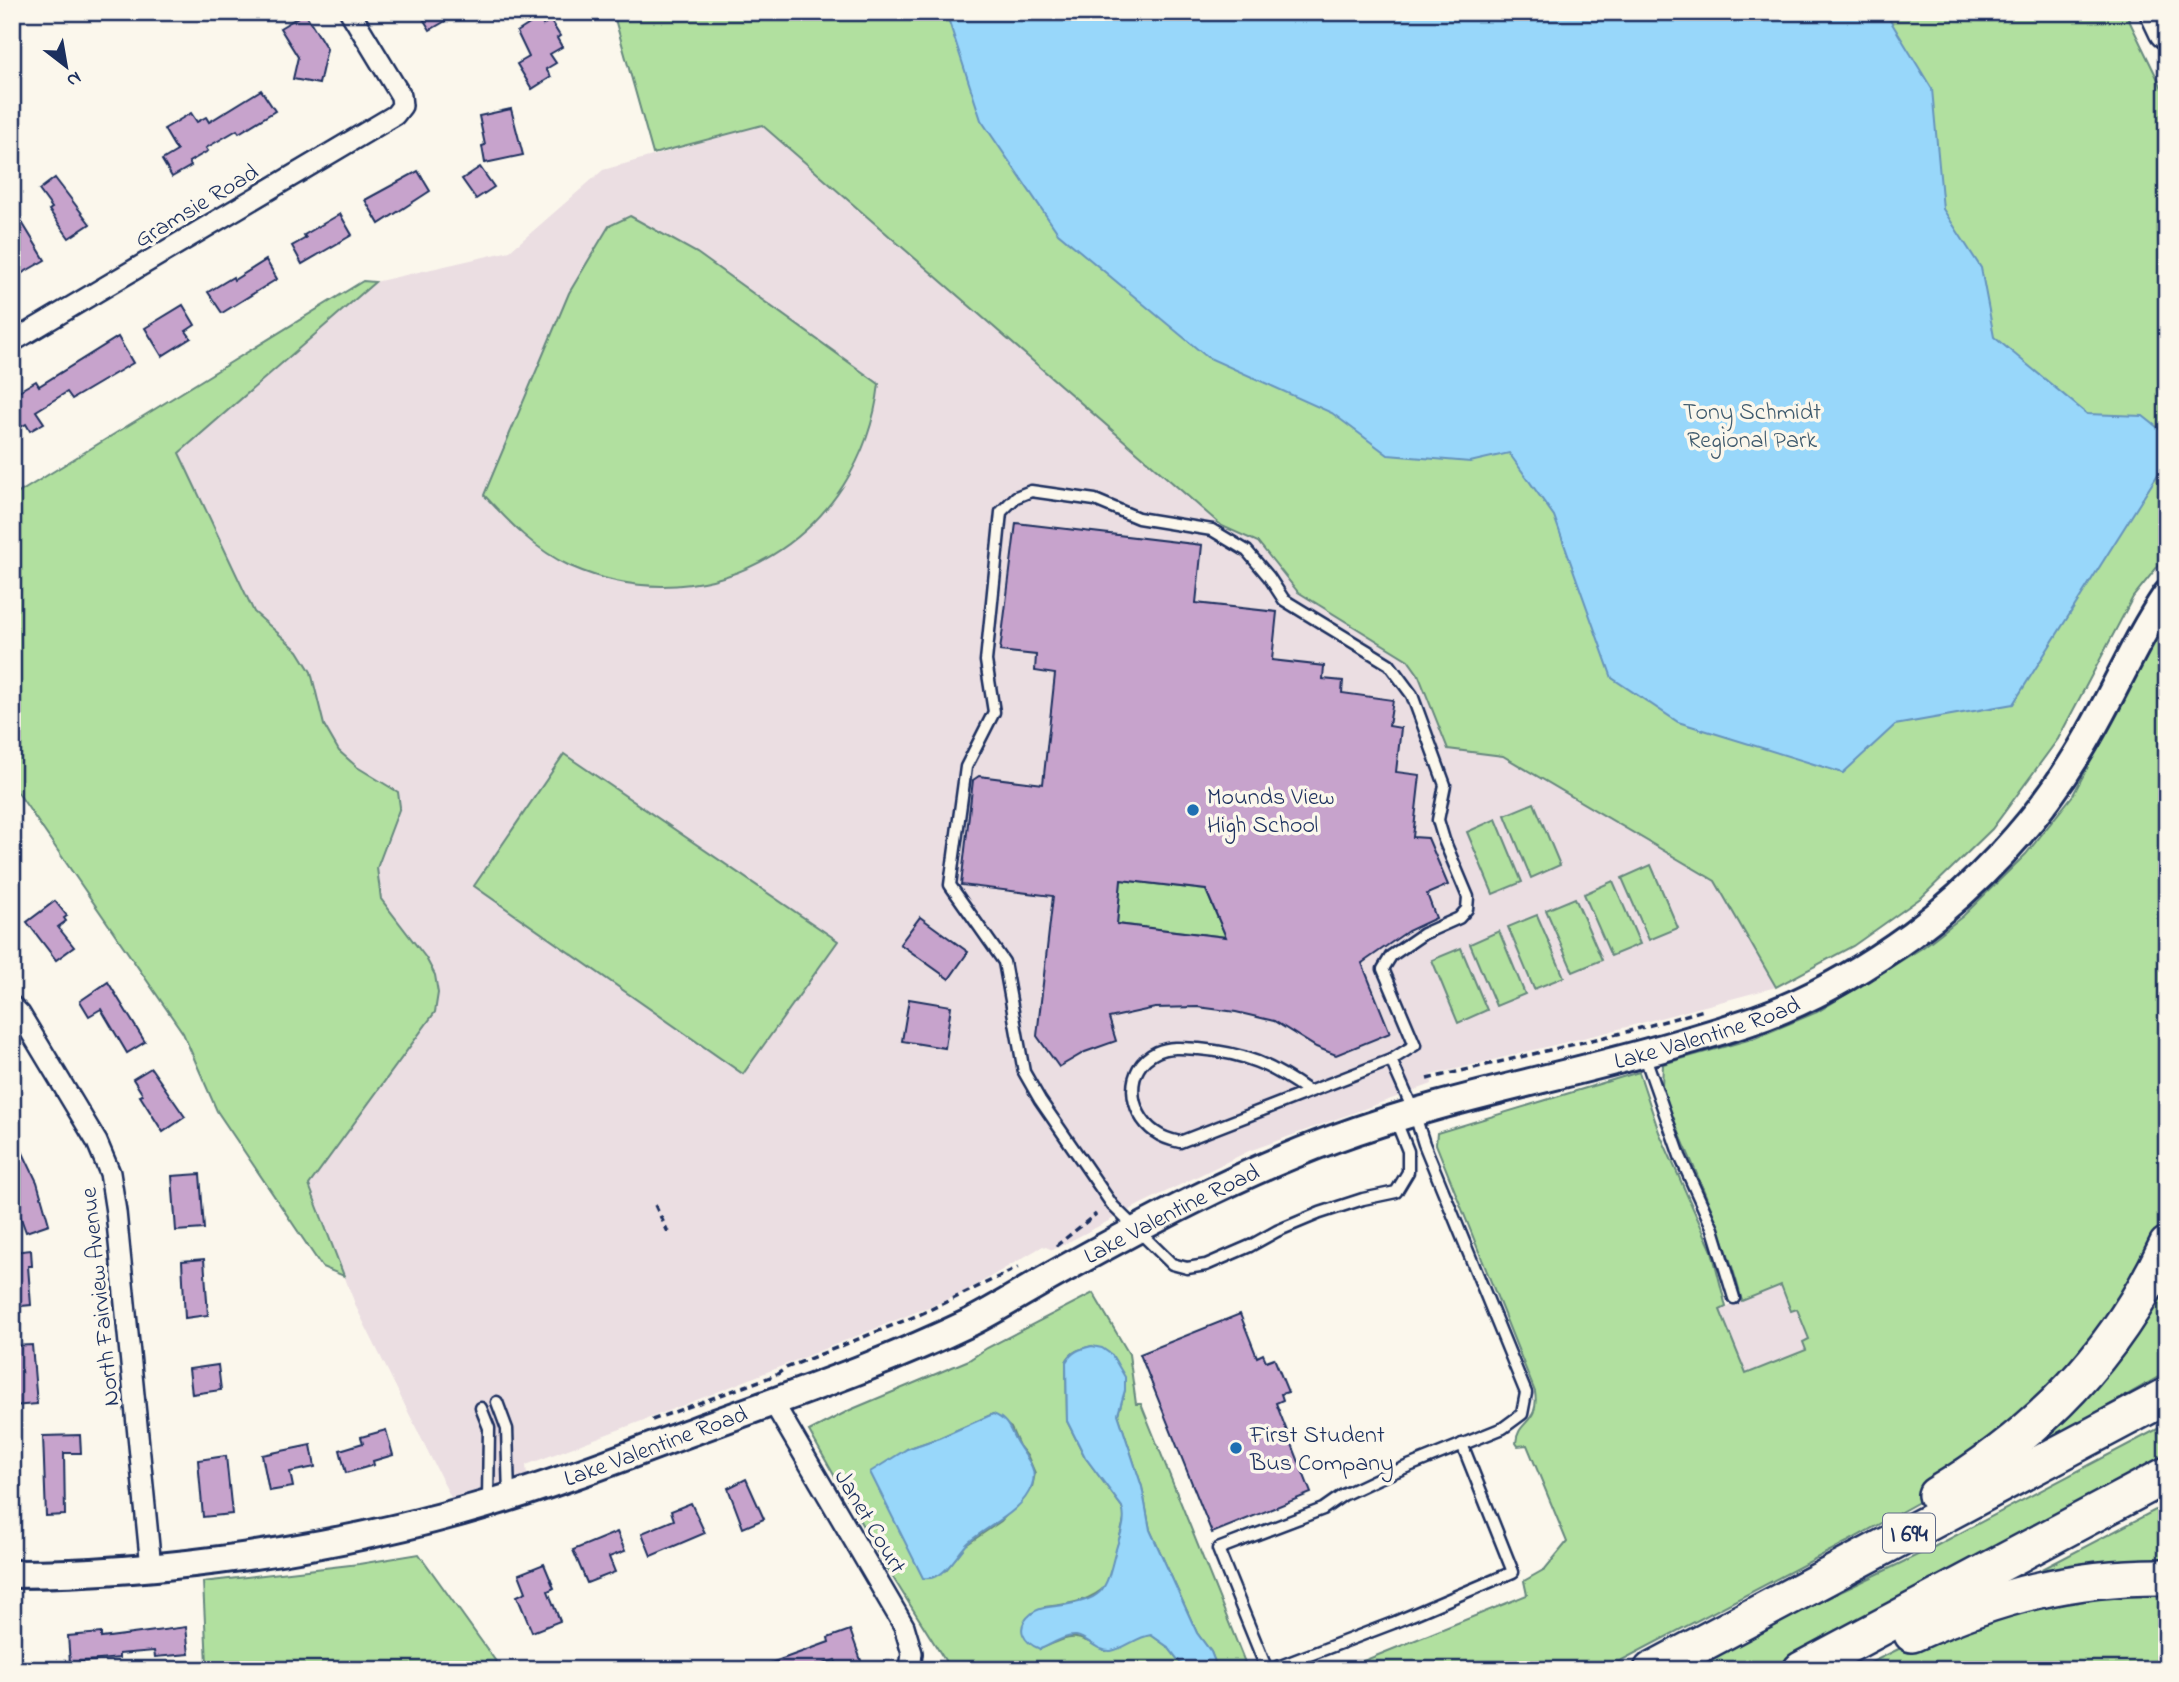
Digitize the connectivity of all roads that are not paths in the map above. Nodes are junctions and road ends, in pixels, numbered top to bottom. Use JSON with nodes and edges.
{"nodes":[{"id":1,"x":350,"y":12,"type":"edge"},
{"id":2,"x":2158,"y":12,"type":"edge"},
{"id":3,"x":2167,"y":31,"type":"edge"},
{"id":4,"x":12,"y":342,"type":"edge"},
{"id":5,"x":2167,"y":594,"type":"edge"},
{"id":6,"x":12,"y":1006,"type":"edge"},
{"id":7,"x":1644,"y":1054,"type":"junction"},
{"id":8,"x":1391,"y":1060,"type":"junction"},
{"id":9,"x":1308,"y":1091,"type":"junction"},
{"id":10,"x":1404,"y":1115,"type":"junction"},
{"id":11,"x":1138,"y":1229,"type":"junction"},
{"id":12,"x":2167,"y":1245,"type":"edge"},
{"id":13,"x":1734,"y":1298,"type":"dead end"},
{"id":14,"x":2167,"y":1396,"type":"edge"},
{"id":15,"x":497,"y":1402,"type":"dead end"},
{"id":16,"x":773,"y":1402,"type":"junction"},
{"id":17,"x":481,"y":1408,"type":"dead end"},
{"id":18,"x":1462,"y":1444,"type":"junction"},
{"id":19,"x":2167,"y":1475,"type":"edge"},
{"id":20,"x":499,"y":1500,"type":"junction"},
{"id":21,"x":151,"y":1567,"type":"junction"},
{"id":22,"x":12,"y":1574,"type":"edge"},
{"id":23,"x":2167,"y":1577,"type":"edge"},
{"id":24,"x":1776,"y":1604,"type":"junction"},
{"id":25,"x":909,"y":1670,"type":"edge"},
{"id":26,"x":1268,"y":1670,"type":"edge"},
{"id":27,"x":1652,"y":1670,"type":"edge"},
{"id":28,"x":1801,"y":1670,"type":"edge"},
{"id":29,"x":1835,"y":1670,"type":"edge"}],
"edges":[{"from":1,"to":4,"type":"street","name":"Gramsie Road"},
{"from":2,"to":3,"type":"highway"},
{"from":5,"to":7,"type":"street","name":"Lake Valentine Road"},
{"from":6,"to":21,"type":"street","name":"North Fairview Avenue"},
{"from":7,"to":10,"type":"street","name":"Lake Valentine Road"},
{"from":7,"to":13,"type":"lane"},
{"from":8,"to":9,"type":"lane"},
{"from":8,"to":10,"type":"lane"},
{"from":8,"to":11,"type":"lane"},
{"from":9,"to":9,"type":"lane"},
{"from":10,"to":11,"type":"street","name":"Lake Valentine Road"},
{"from":10,"to":11,"type":"lane"},
{"from":10,"to":18,"type":"lane"},
{"from":11,"to":16,"type":"street","name":"Lake Valentine Road"},
{"from":12,"to":24,"type":"highway"},
{"from":14,"to":24,"type":"highway","number":"I 694"},
{"from":15,"to":20,"type":"lane"},
{"from":16,"to":20,"type":"street","name":"Lake Valentine Road"},
{"from":16,"to":25,"type":"street","name":"Janet Court"},
{"from":17,"to":20,"type":"lane"},
{"from":18,"to":26,"type":"lane"},
{"from":18,"to":26,"type":"lane"},
{"from":19,"to":28,"type":"highway"},
{"from":20,"to":21,"type":"street","name":"Lake Valentine Road"},
{"from":21,"to":22,"type":"street","name":"Lake Valentine Road"},
{"from":23,"to":29,"type":"highway"},
{"from":24,"to":27,"type":"highway","number":"I 694"}]}
